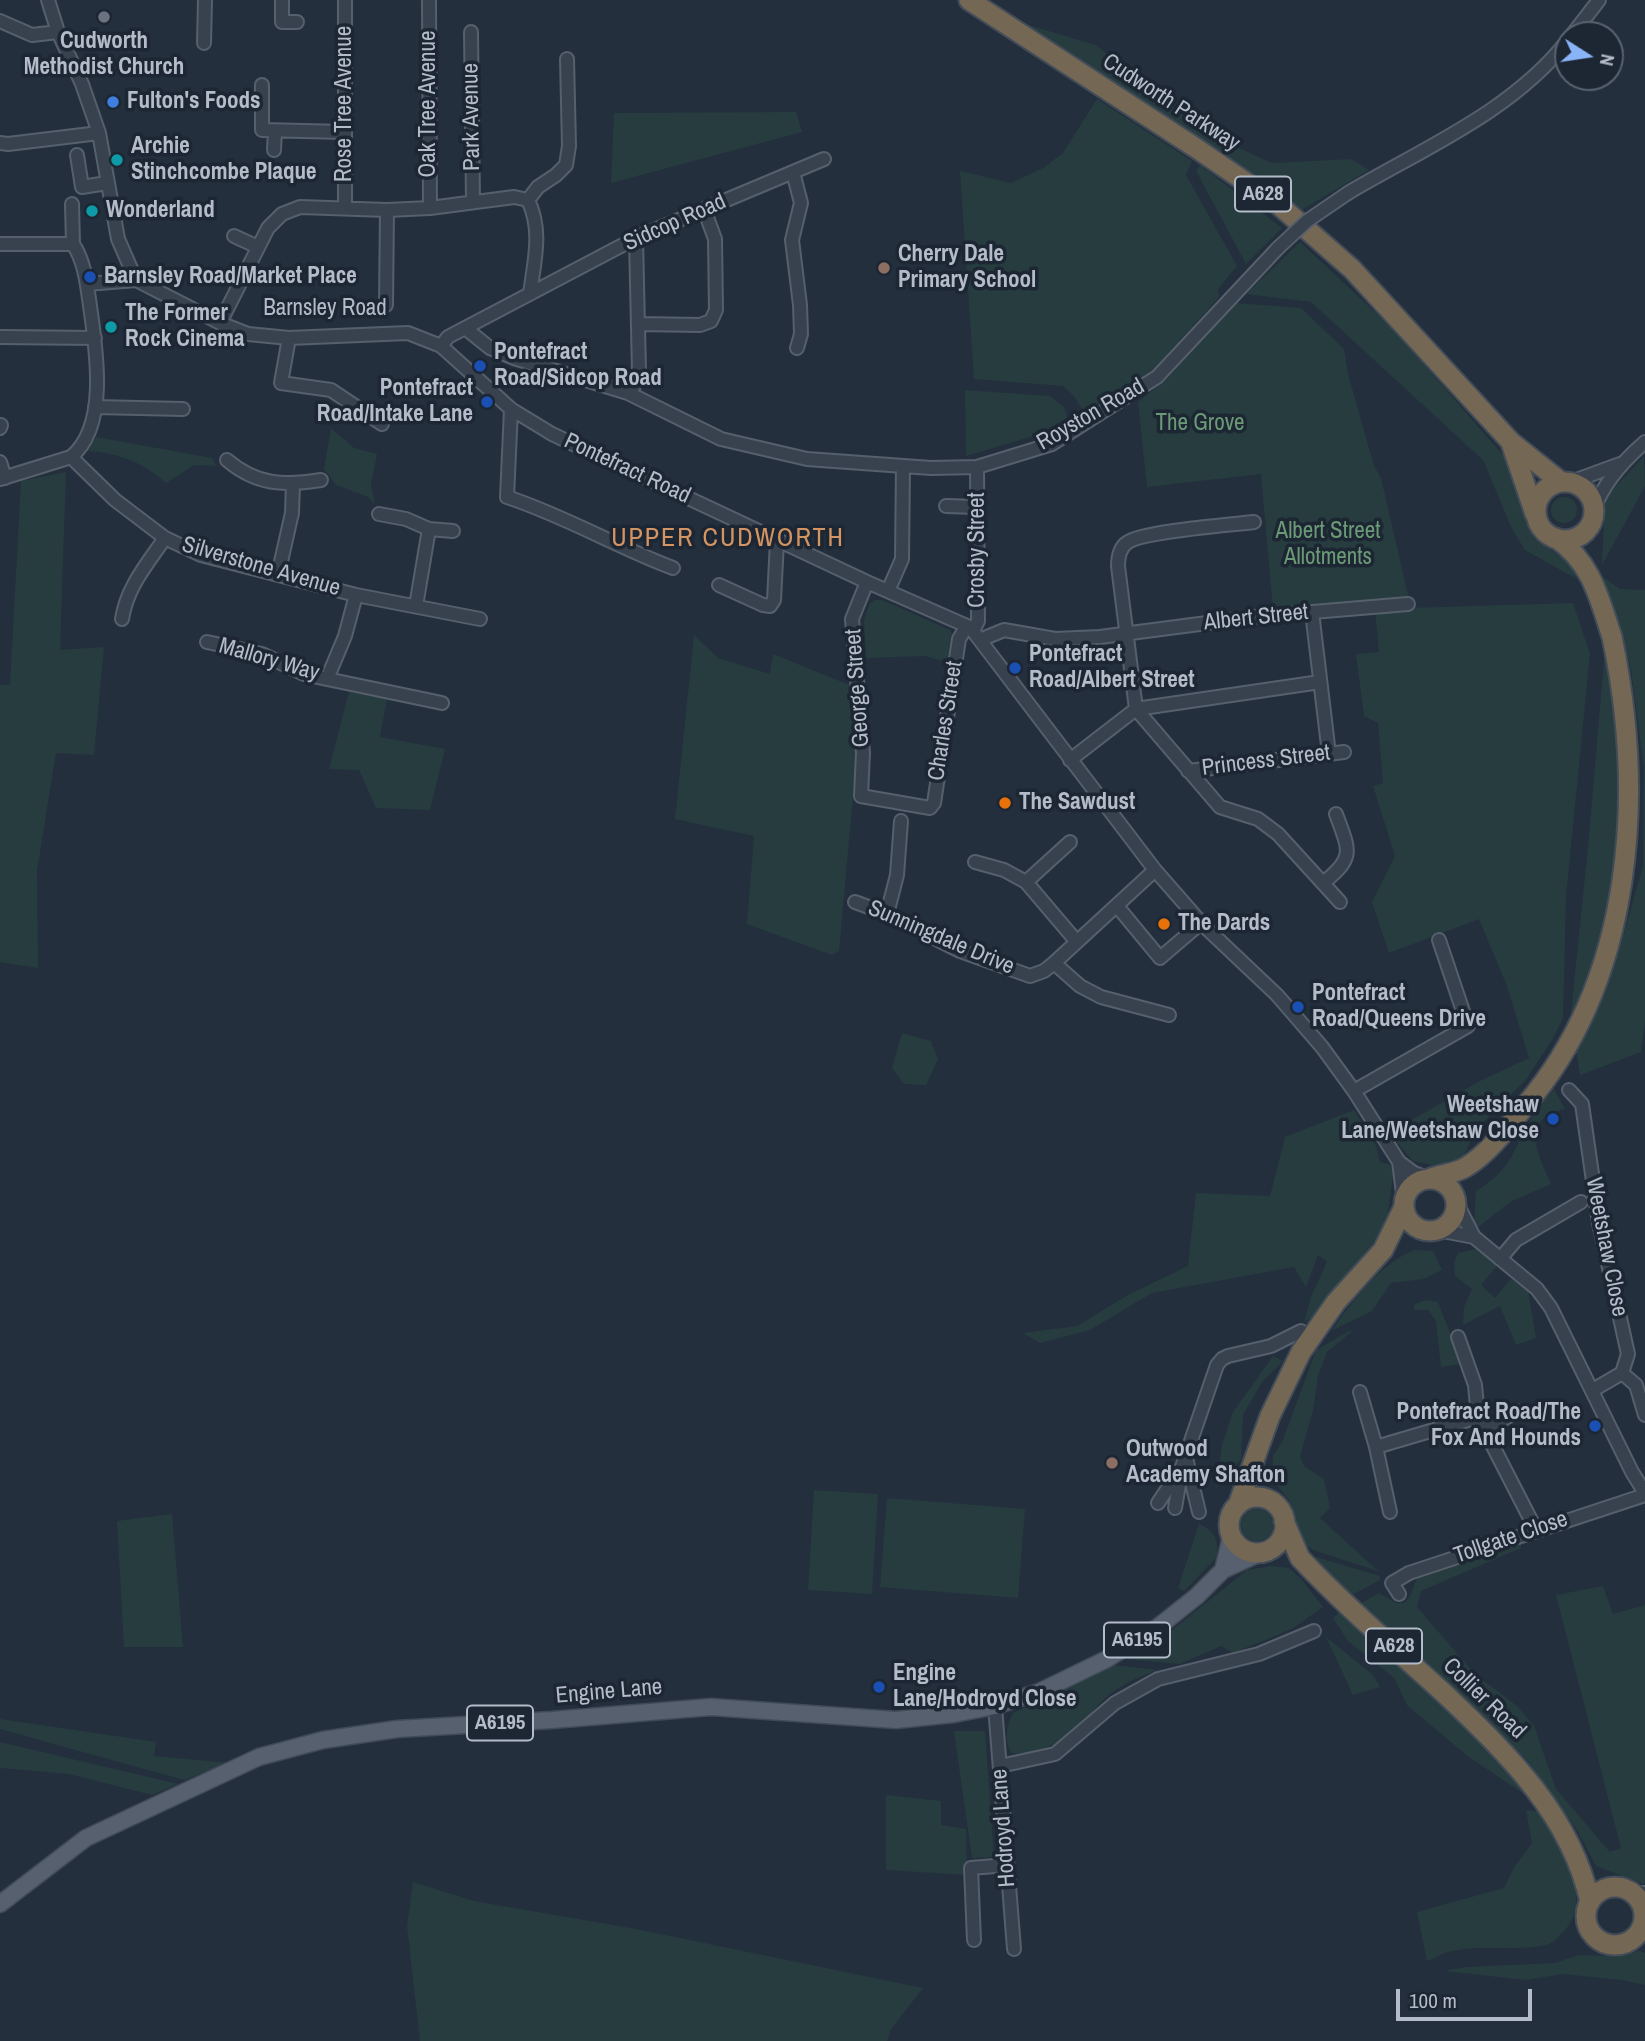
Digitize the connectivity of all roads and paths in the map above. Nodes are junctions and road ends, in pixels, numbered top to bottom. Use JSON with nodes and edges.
{"nodes":[{"id":1,"x":48,"y":0,"type":"edge"},
{"id":2,"x":205,"y":0,"type":"edge"},
{"id":3,"x":282,"y":0,"type":"edge"},
{"id":4,"x":345,"y":0,"type":"edge"},
{"id":5,"x":429,"y":0,"type":"edge"},
{"id":6,"x":969,"y":0,"type":"edge"},
{"id":7,"x":1599,"y":0,"type":"edge"},
{"id":8,"x":0,"y":21,"type":"edge"},
{"id":9,"x":1583,"y":21,"type":"edge"},
{"id":10,"x":297,"y":22,"type":"dead end"},
{"id":11,"x":58,"y":32,"type":"junction"},
{"id":12,"x":471,"y":33,"type":"dead end"},
{"id":13,"x":204,"y":43,"type":"dead end"},
{"id":14,"x":1554,"y":57,"type":"edge"},
{"id":15,"x":567,"y":59,"type":"dead end"},
{"id":16,"x":262,"y":85,"type":"dead end"},
{"id":17,"x":275,"y":131,"type":"junction"},
{"id":18,"x":344,"y":132,"type":"junction"},
{"id":19,"x":99,"y":133,"type":"junction"},
{"id":20,"x":0,"y":143,"type":"edge"},
{"id":21,"x":274,"y":150,"type":"dead end"},
{"id":22,"x":77,"y":155,"type":"dead end"},
{"id":23,"x":824,"y":159,"type":"dead end"},
{"id":24,"x":793,"y":172,"type":"junction"},
{"id":25,"x":107,"y":183,"type":"junction"},
{"id":26,"x":528,"y":200,"type":"junction"},
{"id":27,"x":473,"y":201,"type":"junction"},
{"id":28,"x":72,"y":204,"type":"dead end"},
{"id":29,"x":345,"y":208,"type":"junction"},
{"id":30,"x":430,"y":208,"type":"junction"},
{"id":31,"x":704,"y":209,"type":"junction"},
{"id":32,"x":387,"y":210,"type":"junction"},
{"id":33,"x":234,"y":236,"type":"dead end"},
{"id":34,"x":636,"y":238,"type":"junction"},
{"id":35,"x":0,"y":244,"type":"edge"},
{"id":36,"x":74,"y":244,"type":"junction"},
{"id":37,"x":258,"y":247,"type":"junction"},
{"id":38,"x":136,"y":280,"type":"junction"},
{"id":39,"x":87,"y":284,"type":"junction"},
{"id":40,"x":530,"y":294,"type":"junction"},
{"id":41,"x":386,"y":305,"type":"dead end"},
{"id":42,"x":220,"y":323,"type":"junction"},
{"id":43,"x":639,"y":324,"type":"junction"},
{"id":44,"x":465,"y":328,"type":"junction"},
{"id":45,"x":0,"y":337,"type":"edge"},
{"id":46,"x":95,"y":338,"type":"junction"},
{"id":47,"x":289,"y":338,"type":"junction"},
{"id":48,"x":441,"y":346,"type":"junction"},
{"id":49,"x":797,"y":348,"type":"dead end"},
{"id":50,"x":628,"y":393,"type":"junction"},
{"id":51,"x":95,"y":407,"type":"junction"},
{"id":52,"x":183,"y":409,"type":"dead end"},
{"id":53,"x":511,"y":409,"type":"junction"},
{"id":54,"x":382,"y":424,"type":"dead end"},
{"id":55,"x":1511,"y":442,"type":"junction"},
{"id":56,"x":1645,"y":442,"type":"edge"},
{"id":57,"x":71,"y":457,"type":"junction"},
{"id":58,"x":227,"y":460,"type":"dead end"},
{"id":59,"x":0,"y":462,"type":"edge"},
{"id":60,"x":1620,"y":464,"type":"junction"},
{"id":61,"x":904,"y":466,"type":"junction"},
{"id":62,"x":977,"y":467,"type":"junction"},
{"id":63,"x":2,"y":478,"type":"edge"},
{"id":64,"x":321,"y":480,"type":"dead end"},
{"id":65,"x":1566,"y":482,"type":"junction"},
{"id":66,"x":293,"y":484,"type":"junction"},
{"id":67,"x":946,"y":506,"type":"dead end"},
{"id":68,"x":977,"y":508,"type":"junction"},
{"id":69,"x":379,"y":514,"type":"dead end"},
{"id":70,"x":1593,"y":514,"type":"junction"},
{"id":71,"x":1536,"y":518,"type":"junction"},
{"id":72,"x":1254,"y":522,"type":"dead end"},
{"id":73,"x":429,"y":528,"type":"junction"},
{"id":74,"x":453,"y":531,"type":"dead end"},
{"id":75,"x":164,"y":538,"type":"junction"},
{"id":76,"x":1556,"y":538,"type":"junction"},
{"id":77,"x":777,"y":541,"type":"junction"},
{"id":78,"x":673,"y":568,"type":"dead end"},
{"id":79,"x":278,"y":575,"type":"junction"},
{"id":80,"x":867,"y":583,"type":"junction"},
{"id":81,"x":719,"y":585,"type":"dead end"},
{"id":82,"x":1594,"y":585,"type":"junction"},
{"id":83,"x":888,"y":592,"type":"junction"},
{"id":84,"x":356,"y":595,"type":"junction"},
{"id":85,"x":1409,"y":604,"type":"dead end"},
{"id":86,"x":416,"y":606,"type":"junction"},
{"id":87,"x":1312,"y":612,"type":"junction"},
{"id":88,"x":122,"y":618,"type":"dead end"},
{"id":89,"x":480,"y":619,"type":"dead end"},
{"id":90,"x":973,"y":632,"type":"junction"},
{"id":91,"x":1125,"y":634,"type":"junction"},
{"id":92,"x":207,"y":642,"type":"dead end"},
{"id":93,"x":327,"y":679,"type":"junction"},
{"id":94,"x":1320,"y":682,"type":"junction"},
{"id":95,"x":442,"y":703,"type":"dead end"},
{"id":96,"x":1136,"y":709,"type":"junction"},
{"id":97,"x":1344,"y":752,"type":"dead end"},
{"id":98,"x":1329,"y":754,"type":"junction"},
{"id":99,"x":1070,"y":760,"type":"junction"},
{"id":100,"x":1188,"y":771,"type":"junction"},
{"id":101,"x":921,"y":806,"type":"joint"},
{"id":102,"x":1336,"y":814,"type":"dead end"},
{"id":103,"x":901,"y":821,"type":"dead end"},
{"id":104,"x":1070,"y":842,"type":"dead end"},
{"id":105,"x":975,"y":862,"type":"dead end"},
{"id":106,"x":1155,"y":870,"type":"junction"},
{"id":107,"x":1026,"y":882,"type":"junction"},
{"id":108,"x":1323,"y":883,"type":"junction"},
{"id":109,"x":855,"y":902,"type":"dead end"},
{"id":110,"x":1340,"y":902,"type":"dead end"},
{"id":111,"x":1116,"y":905,"type":"junction"},
{"id":112,"x":887,"y":914,"type":"junction"},
{"id":113,"x":1201,"y":923,"type":"junction"},
{"id":114,"x":1439,"y":940,"type":"dead end"},
{"id":115,"x":1077,"y":942,"type":"junction"},
{"id":116,"x":1054,"y":963,"type":"junction"},
{"id":117,"x":1169,"y":1015,"type":"dead end"},
{"id":118,"x":1569,"y":1090,"type":"dead end"},
{"id":119,"x":1354,"y":1091,"type":"junction"},
{"id":120,"x":1399,"y":1162,"type":"junction"},
{"id":121,"x":1465,"y":1168,"type":"junction"},
{"id":122,"x":1429,"y":1178,"type":"junction"},
{"id":123,"x":1456,"y":1201,"type":"junction"},
{"id":124,"x":1581,"y":1202,"type":"dead end"},
{"id":125,"x":1404,"y":1204,"type":"junction"},
{"id":126,"x":1434,"y":1231,"type":"junction"},
{"id":127,"x":1474,"y":1237,"type":"junction"},
{"id":128,"x":1383,"y":1250,"type":"junction"},
{"id":129,"x":1500,"y":1259,"type":"junction"},
{"id":130,"x":1301,"y":1331,"type":"dead end"},
{"id":131,"x":1458,"y":1337,"type":"dead end"},
{"id":132,"x":1622,"y":1373,"type":"junction"},
{"id":133,"x":1593,"y":1390,"type":"junction"},
{"id":134,"x":1360,"y":1392,"type":"dead end"},
{"id":135,"x":1517,"y":1411,"type":"dead end"},
{"id":136,"x":1645,"y":1415,"type":"edge"},
{"id":137,"x":1478,"y":1417,"type":"junction"},
{"id":138,"x":1485,"y":1430,"type":"junction"},
{"id":139,"x":1376,"y":1447,"type":"junction"},
{"id":140,"x":1255,"y":1461,"type":"junction"},
{"id":141,"x":1184,"y":1462,"type":"junction"},
{"id":142,"x":1645,"y":1494,"type":"edge"},
{"id":143,"x":1270,"y":1501,"type":"junction"},
{"id":144,"x":1238,"y":1504,"type":"junction"},
{"id":145,"x":1175,"y":1508,"type":"junction"},
{"id":146,"x":1390,"y":1512,"type":"dead end"},
{"id":147,"x":1284,"y":1521,"type":"junction"},
{"id":148,"x":1536,"y":1530,"type":"junction"},
{"id":149,"x":1231,"y":1537,"type":"junction"},
{"id":150,"x":1263,"y":1552,"type":"junction"},
{"id":151,"x":1300,"y":1558,"type":"junction"},
{"id":152,"x":1223,"y":1570,"type":"junction"},
{"id":153,"x":1399,"y":1594,"type":"dead end"},
{"id":154,"x":1314,"y":1630,"type":"dead end"},
{"id":155,"x":995,"y":1706,"type":"junction"},
{"id":156,"x":1000,"y":1766,"type":"junction"},
{"id":157,"x":1007,"y":1865,"type":"junction"},
{"id":158,"x":1580,"y":1865,"type":"junction"},
{"id":159,"x":1606,"y":1889,"type":"junction"},
{"id":160,"x":1590,"y":1902,"type":"junction"},
{"id":161,"x":0,"y":1904,"type":"edge"},
{"id":162,"x":1643,"y":1907,"type":"edge"},
{"id":163,"x":974,"y":1940,"type":"dead end"},
{"id":164,"x":1638,"y":1942,"type":"edge"},
{"id":165,"x":1014,"y":1949,"type":"dead end"}],
"edges":[{"from":1,"to":11,"type":"street"},
{"from":2,"to":13,"type":"street"},
{"from":3,"to":10,"type":"street"},
{"from":4,"to":18,"type":"street","name":"Rose Tree Avenue"},
{"from":5,"to":30,"type":"street","name":"Oak Tree Avenue"},
{"from":6,"to":55,"type":"highway","name":"Cudworth Parkway","number":"A628"},
{"from":7,"to":9,"type":"street"},
{"from":8,"to":11,"type":"street"},
{"from":11,"to":19,"type":"street"},
{"from":12,"to":27,"type":"street","name":"Park Avenue"},
{"from":14,"to":62,"type":"street","name":"Royston Road","bridge":true},
{"from":15,"to":26,"type":"street"},
{"from":16,"to":17,"type":"street"},
{"from":17,"to":18,"type":"street"},
{"from":17,"to":21,"type":"street"},
{"from":18,"to":29,"type":"street","name":"Rose Tree Avenue"},
{"from":19,"to":20,"type":"street"},
{"from":19,"to":25,"type":"street"},
{"from":22,"to":25,"type":"street"},
{"from":23,"to":24,"type":"street","name":"Sidcop Road"},
{"from":24,"to":31,"type":"street","name":"Sidcop Road"},
{"from":24,"to":49,"type":"street"},
{"from":25,"to":38,"type":"street"},
{"from":26,"to":27,"type":"street","name":"Park Avenue"},
{"from":26,"to":40,"type":"street"},
{"from":27,"to":30,"type":"street","name":"Park Avenue"},
{"from":28,"to":36,"type":"street"},
{"from":29,"to":32,"type":"street","name":"Rose Tree Avenue"},
{"from":29,"to":37,"type":"street","name":"Rose Tree Avenue"},
{"from":30,"to":32,"type":"street","name":"Park Avenue"},
{"from":31,"to":34,"type":"street","name":"Sidcop Road"},
{"from":31,"to":43,"type":"street"},
{"from":32,"to":41,"type":"street"},
{"from":33,"to":37,"type":"street"},
{"from":34,"to":40,"type":"street","name":"Sidcop Road"},
{"from":34,"to":43,"type":"street"},
{"from":35,"to":36,"type":"street"},
{"from":36,"to":39,"type":"street"},
{"from":37,"to":42,"type":"street","name":"Rose Tree Avenue"},
{"from":38,"to":39,"type":"street"},
{"from":38,"to":42,"type":"street","name":"Barnsley Road"},
{"from":39,"to":46,"type":"street"},
{"from":40,"to":44,"type":"street","name":"Sidcop Road"},
{"from":42,"to":47,"type":"street","name":"Barnsley Road"},
{"from":43,"to":50,"type":"street"},
{"from":44,"to":48,"type":"street"},
{"from":44,"to":50,"type":"street","name":"Royston Road"},
{"from":45,"to":46,"type":"street"},
{"from":46,"to":51,"type":"street"},
{"from":47,"to":48,"type":"street","name":"Barnsley Road"},
{"from":47,"to":54,"type":"street"},
{"from":48,"to":53,"type":"street","name":"Pontefract Road"},
{"from":50,"to":61,"type":"street","name":"Royston Road"},
{"from":51,"to":52,"type":"street"},
{"from":51,"to":57,"type":"street"},
{"from":53,"to":77,"type":"street","name":"Pontefract Road"},
{"from":53,"to":78,"type":"street"},
{"from":55,"to":65,"type":"highway","name":"Cudworth Parkway","number":"A628"},
{"from":55,"to":71,"type":"highway","name":"Cudworth Parkway","number":"A628"},
{"from":56,"to":60,"type":"street"},
{"from":57,"to":63,"type":"street"},
{"from":57,"to":75,"type":"street","name":"Silverstone Avenue"},
{"from":58,"to":66,"type":"street"},
{"from":59,"to":63,"type":"street"},
{"from":60,"to":65,"type":"street"},
{"from":60,"to":70,"type":"street"},
{"from":61,"to":62,"type":"street","name":"Royston Road"},
{"from":61,"to":83,"type":"street"},
{"from":62,"to":68,"type":"street","name":"Crosby Street"},
{"from":64,"to":66,"type":"street"},
{"from":65,"to":70,"type":"highway","name":"Cudworth Parkway","number":"A628"},
{"from":65,"to":71,"type":"highway"},
{"from":66,"to":79,"type":"street"},
{"from":67,"to":68,"type":"street"},
{"from":68,"to":90,"type":"street","name":"Crosby Street"},
{"from":69,"to":73,"type":"street"},
{"from":70,"to":76,"type":"highway"},
{"from":70,"to":82,"type":"highway","name":"Cudworth Parkway","number":"A628"},
{"from":71,"to":76,"type":"highway","name":"Cudworth Parkway","number":"A628"},
{"from":72,"to":91,"type":"street"},
{"from":73,"to":74,"type":"street"},
{"from":73,"to":86,"type":"street"},
{"from":75,"to":79,"type":"street","name":"Silverstone Avenue"},
{"from":75,"to":88,"type":"street"},
{"from":76,"to":82,"type":"highway","name":"Cudworth Parkway","number":"A628"},
{"from":77,"to":80,"type":"street","name":"Pontefract Road"},
{"from":77,"to":81,"type":"street"},
{"from":79,"to":84,"type":"street","name":"Silverstone Avenue"},
{"from":80,"to":83,"type":"street","name":"Pontefract Road"},
{"from":80,"to":101,"type":"street","name":"George Street"},
{"from":82,"to":121,"type":"highway","name":"Cudworth Parkway","number":"A628"},
{"from":83,"to":90,"type":"street","name":"Pontefract Road"},
{"from":84,"to":86,"type":"street","name":"Silverstone Avenue"},
{"from":84,"to":93,"type":"street","name":"Mallory Way"},
{"from":85,"to":87,"type":"street","name":"Albert Street"},
{"from":86,"to":89,"type":"street","name":"Silverstone Avenue"},
{"from":87,"to":91,"type":"street","name":"Albert Street"},
{"from":87,"to":94,"type":"street"},
{"from":90,"to":91,"type":"street","name":"Albert Street"},
{"from":90,"to":99,"type":"street","name":"Pontefract Road"},
{"from":90,"to":101,"type":"street","name":"Charles Street"},
{"from":91,"to":96,"type":"street"},
{"from":92,"to":93,"type":"street","name":"Mallory Way"},
{"from":93,"to":95,"type":"street"},
{"from":94,"to":96,"type":"street"},
{"from":94,"to":98,"type":"street"},
{"from":96,"to":99,"type":"street"},
{"from":96,"to":100,"type":"street"},
{"from":97,"to":98,"type":"street","name":"Princess Street"},
{"from":98,"to":100,"type":"street","name":"Princess Street"},
{"from":99,"to":106,"type":"street","name":"Pontefract Road"},
{"from":100,"to":108,"type":"street"},
{"from":102,"to":108,"type":"street"},
{"from":103,"to":112,"type":"street"},
{"from":104,"to":107,"type":"street"},
{"from":105,"to":107,"type":"street"},
{"from":106,"to":111,"type":"street","name":"Sunningdale Drive"},
{"from":106,"to":113,"type":"street","name":"Pontefract Road"},
{"from":107,"to":115,"type":"street"},
{"from":108,"to":110,"type":"street"},
{"from":109,"to":112,"type":"street","name":"Sunningdale Drive"},
{"from":111,"to":113,"type":"street"},
{"from":111,"to":115,"type":"street","name":"Sunningdale Drive"},
{"from":112,"to":116,"type":"street","name":"Sunningdale Drive"},
{"from":113,"to":119,"type":"street","name":"Pontefract Road"},
{"from":114,"to":119,"type":"street"},
{"from":115,"to":116,"type":"street","name":"Sunningdale Drive"},
{"from":116,"to":117,"type":"street"},
{"from":118,"to":132,"type":"street","name":"Weetshaw Close"},
{"from":119,"to":120,"type":"street","name":"Pontefract Road"},
{"from":120,"to":122,"type":"street","name":"Pontefract Road"},
{"from":120,"to":125,"type":"street","name":"Pontefract Road"},
{"from":121,"to":122,"type":"highway","name":"Cudworth Parkway","number":"A628"},
{"from":121,"to":123,"type":"highway"},
{"from":122,"to":123,"type":"highway"},
{"from":122,"to":125,"type":"highway","number":"A628"},
{"from":123,"to":126,"type":"highway"},
{"from":123,"to":127,"type":"street"},
{"from":124,"to":129,"type":"street"},
{"from":125,"to":126,"type":"highway"},
{"from":125,"to":128,"type":"highway","number":"A628"},
{"from":126,"to":127,"type":"street"},
{"from":126,"to":128,"type":"highway","number":"A628"},
{"from":127,"to":129,"type":"street"},
{"from":128,"to":140,"type":"highway","number":"A628"},
{"from":129,"to":133,"type":"street"},
{"from":130,"to":141,"type":"street"},
{"from":131,"to":137,"type":"street"},
{"from":132,"to":133,"type":"street"},
{"from":132,"to":136,"type":"street"},
{"from":133,"to":142,"type":"street"},
{"from":134,"to":139,"type":"street"},
{"from":135,"to":138,"type":"street"},
{"from":137,"to":138,"type":"street"},
{"from":137,"to":139,"type":"street"},
{"from":138,"to":148,"type":"street"},
{"from":139,"to":146,"type":"street"},
{"from":140,"to":143,"type":"highway","number":"A628"},
{"from":140,"to":144,"type":"highway","number":"A628"},
{"from":141,"to":145,"type":"street"},
{"from":141,"to":145,"type":"street"},
{"from":141,"to":145,"type":"street"},
{"from":142,"to":148,"type":"street","name":"Tollgate Close"},
{"from":143,"to":144,"type":"highway"},
{"from":143,"to":147,"type":"highway","number":"A628"},
{"from":144,"to":149,"type":"highway","number":"A628"},
{"from":147,"to":150,"type":"highway"},
{"from":147,"to":151,"type":"highway","name":"Collier Road","number":"A628"},
{"from":148,"to":153,"type":"street","name":"Tollgate Close"},
{"from":149,"to":150,"type":"highway"},
{"from":149,"to":152,"type":"main road"},
{"from":150,"to":151,"type":"highway"},
{"from":150,"to":152,"type":"main road","name":"Engine Lane","number":"A6195"},
{"from":151,"to":158,"type":"highway","name":"Collier Road","number":"A628"},
{"from":152,"to":155,"type":"main road","name":"Engine Lane","number":"A6195"},
{"from":154,"to":156,"type":"street"},
{"from":155,"to":156,"type":"street","name":"Hodroyd Lane"},
{"from":155,"to":161,"type":"main road","name":"Engine Lane","number":"A6195"},
{"from":156,"to":157,"type":"street","name":"Hodroyd Lane"},
{"from":157,"to":163,"type":"street"},
{"from":157,"to":165,"type":"street","name":"Hodroyd Lane"},
{"from":158,"to":159,"type":"highway","name":"Collier Road","number":"A628"},
{"from":158,"to":160,"type":"highway","name":"Collier Road"},
{"from":159,"to":160,"type":"highway"},
{"from":159,"to":162,"type":"highway"},
{"from":160,"to":164,"type":"highway"},
{"from":162,"to":164,"type":"highway"}]}
